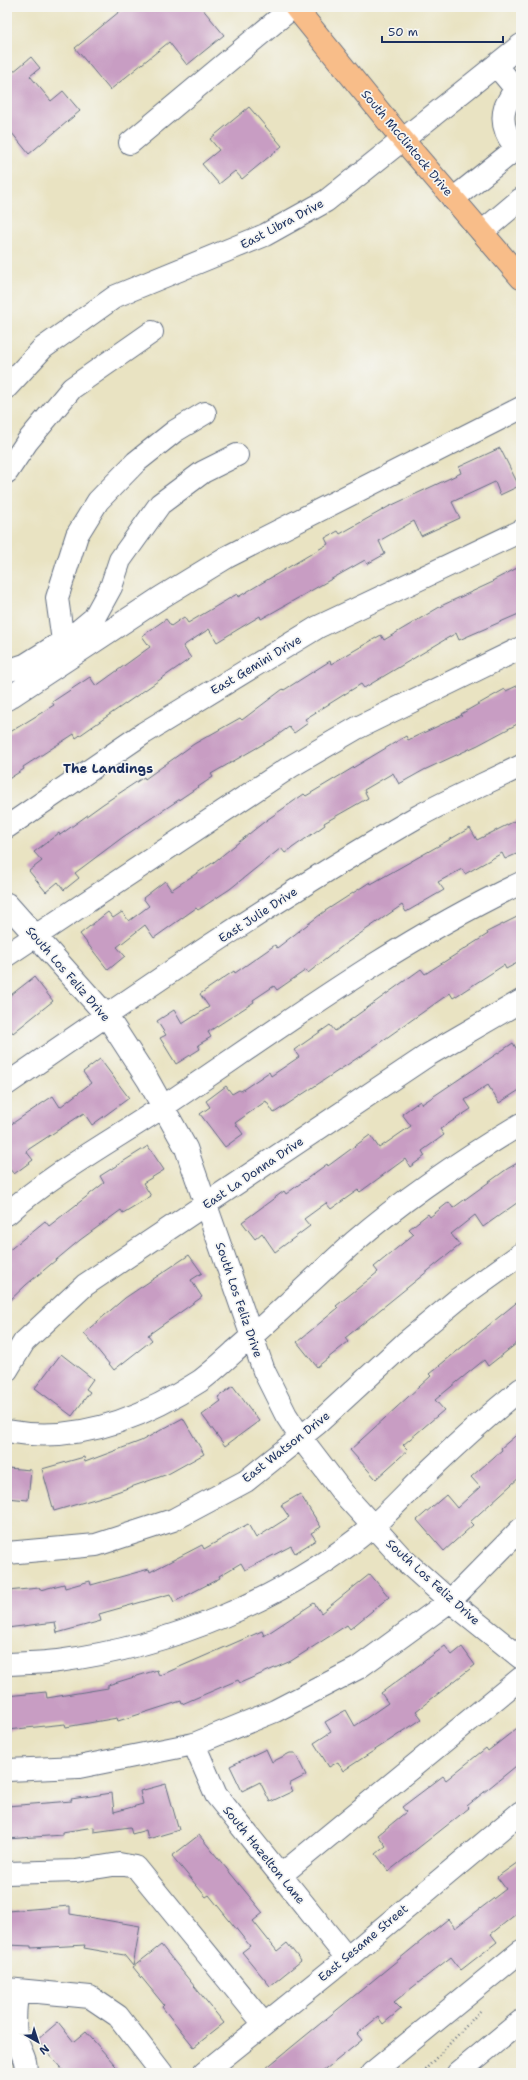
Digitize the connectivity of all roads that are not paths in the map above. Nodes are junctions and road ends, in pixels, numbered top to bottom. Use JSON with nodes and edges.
{"nodes":[{"id":1,"x":294,"y":7,"type":"edge"},
{"id":2,"x":521,"y":45,"type":"edge"},
{"id":3,"x":496,"y":65,"type":"junction"},
{"id":4,"x":518,"y":88,"type":"edge"},
{"id":5,"x":402,"y":139,"type":"junction"},
{"id":6,"x":130,"y":143,"type":"dead end"},
{"id":7,"x":519,"y":149,"type":"edge"},
{"id":8,"x":453,"y":198,"type":"junction"},
{"id":9,"x":521,"y":199,"type":"edge"},
{"id":10,"x":482,"y":232,"type":"junction"},
{"id":11,"x":521,"y":278,"type":"edge"},
{"id":12,"x":152,"y":332,"type":"dead end"},
{"id":13,"x":7,"y":387,"type":"edge"},
{"id":14,"x":521,"y":408,"type":"edge"},
{"id":15,"x":205,"y":413,"type":"dead end"},
{"id":16,"x":237,"y":455,"type":"dead end"},
{"id":17,"x":7,"y":472,"type":"edge"},
{"id":18,"x":521,"y":531,"type":"edge"},
{"id":19,"x":63,"y":641,"type":"junction"},
{"id":20,"x":521,"y":648,"type":"edge"},
{"id":21,"x":7,"y":671,"type":"edge"},
{"id":22,"x":7,"y":699,"type":"edge"},
{"id":23,"x":521,"y":766,"type":"edge"},
{"id":24,"x":7,"y":827,"type":"edge"},
{"id":25,"x":521,"y":883,"type":"edge"},
{"id":26,"x":7,"y":904,"type":"edge"},
{"id":27,"x":36,"y":936,"type":"junction"},
{"id":28,"x":7,"y":955,"type":"edge"},
{"id":29,"x":521,"y":1001,"type":"edge"},
{"id":30,"x":106,"y":1015,"type":"junction"},
{"id":31,"x":7,"y":1084,"type":"edge"},
{"id":32,"x":163,"y":1107,"type":"junction"},
{"id":33,"x":521,"y":1124,"type":"edge"},
{"id":34,"x":206,"y":1204,"type":"junction"},
{"id":35,"x":7,"y":1214,"type":"edge"},
{"id":36,"x":521,"y":1254,"type":"edge"},
{"id":37,"x":252,"y":1337,"type":"junction"},
{"id":38,"x":7,"y":1370,"type":"edge"},
{"id":39,"x":521,"y":1389,"type":"edge"},
{"id":40,"x":7,"y":1431,"type":"edge"},
{"id":41,"x":301,"y":1438,"type":"junction"},
{"id":42,"x":372,"y":1526,"type":"junction"},
{"id":43,"x":521,"y":1529,"type":"edge"},
{"id":44,"x":7,"y":1553,"type":"edge"},
{"id":45,"x":450,"y":1601,"type":"junction"},
{"id":46,"x":521,"y":1658,"type":"edge"},
{"id":47,"x":7,"y":1664,"type":"edge"},
{"id":48,"x":521,"y":1678,"type":"edge"},
{"id":49,"x":194,"y":1744,"type":"junction"},
{"id":50,"x":7,"y":1770,"type":"edge"},
{"id":51,"x":521,"y":1812,"type":"edge"},
{"id":52,"x":7,"y":1873,"type":"edge"},
{"id":53,"x":281,"y":1875,"type":"junction"},
{"id":54,"x":521,"y":1950,"type":"edge"},
{"id":55,"x":347,"y":1958,"type":"junction"},
{"id":56,"x":12,"y":1989,"type":"edge"},
{"id":57,"x":521,"y":2021,"type":"edge"},
{"id":58,"x":264,"y":2024,"type":"junction"},
{"id":59,"x":25,"y":2073,"type":"edge"},
{"id":60,"x":162,"y":2073,"type":"edge"},
{"id":61,"x":204,"y":2073,"type":"edge"},
{"id":62,"x":372,"y":2073,"type":"edge"},
{"id":63,"x":458,"y":2073,"type":"edge"}],
"edges":[{"from":1,"to":5,"type":"main road","name":"South McClintock Drive"},
{"from":1,"to":6,"type":"street"},
{"from":2,"to":3,"type":"street","name":"East Libra Drive"},
{"from":3,"to":4,"type":"street"},
{"from":3,"to":5,"type":"street","name":"East Libra Drive"},
{"from":4,"to":7,"type":"street"},
{"from":5,"to":8,"type":"main road","name":"South McClintock Drive"},
{"from":5,"to":13,"type":"street","name":"East Libra Drive"},
{"from":7,"to":8,"type":"street"},
{"from":8,"to":10,"type":"main road","name":"South McClintock Drive"},
{"from":9,"to":10,"type":"street"},
{"from":10,"to":11,"type":"main road","name":"South McClintock Drive"},
{"from":12,"to":17,"type":"street"},
{"from":14,"to":22,"type":"street"},
{"from":15,"to":19,"type":"street"},
{"from":16,"to":19,"type":"street"},
{"from":18,"to":24,"type":"street","name":"East Gemini Drive"},
{"from":19,"to":21,"type":"street"},
{"from":20,"to":27,"type":"street"},
{"from":23,"to":30,"type":"street","name":"East Julie Drive"},
{"from":25,"to":32,"type":"street"},
{"from":26,"to":27,"type":"street","name":"South Los Feliz Drive"},
{"from":27,"to":28,"type":"street"},
{"from":27,"to":30,"type":"street","name":"South Los Feliz Drive"},
{"from":29,"to":34,"type":"street","name":"East La Donna Drive"},
{"from":30,"to":31,"type":"street","name":"East Julie Drive"},
{"from":30,"to":32,"type":"street","name":"South Los Feliz Drive"},
{"from":32,"to":34,"type":"street","name":"South Los Feliz Drive"},
{"from":32,"to":35,"type":"street"},
{"from":33,"to":37,"type":"street"},
{"from":34,"to":37,"type":"street","name":"South Los Feliz Drive"},
{"from":34,"to":38,"type":"street","name":"East La Donna Drive"},
{"from":36,"to":41,"type":"street","name":"East Watson Drive"},
{"from":37,"to":40,"type":"street"},
{"from":37,"to":41,"type":"street","name":"South Los Feliz Drive"},
{"from":39,"to":42,"type":"street"},
{"from":41,"to":42,"type":"street","name":"South Los Feliz Drive"},
{"from":41,"to":44,"type":"street","name":"East Watson Drive"},
{"from":42,"to":45,"type":"street","name":"South Los Feliz Drive"},
{"from":42,"to":47,"type":"street"},
{"from":43,"to":45,"type":"street"},
{"from":45,"to":46,"type":"street","name":"South Los Feliz Drive"},
{"from":45,"to":49,"type":"street"},
{"from":48,"to":53,"type":"street"},
{"from":49,"to":50,"type":"street"},
{"from":49,"to":53,"type":"street","name":"South Hazelton Lane"},
{"from":51,"to":55,"type":"street","name":"East Sesame Street"},
{"from":52,"to":58,"type":"street"},
{"from":53,"to":55,"type":"street","name":"South Hazelton Lane"},
{"from":54,"to":62,"type":"street"},
{"from":55,"to":58,"type":"street","name":"East Sesame Street"},
{"from":56,"to":59,"type":"street"},
{"from":56,"to":60,"type":"street"},
{"from":57,"to":63,"type":"street"},
{"from":58,"to":61,"type":"street","name":"East Sesame Street"}]}
